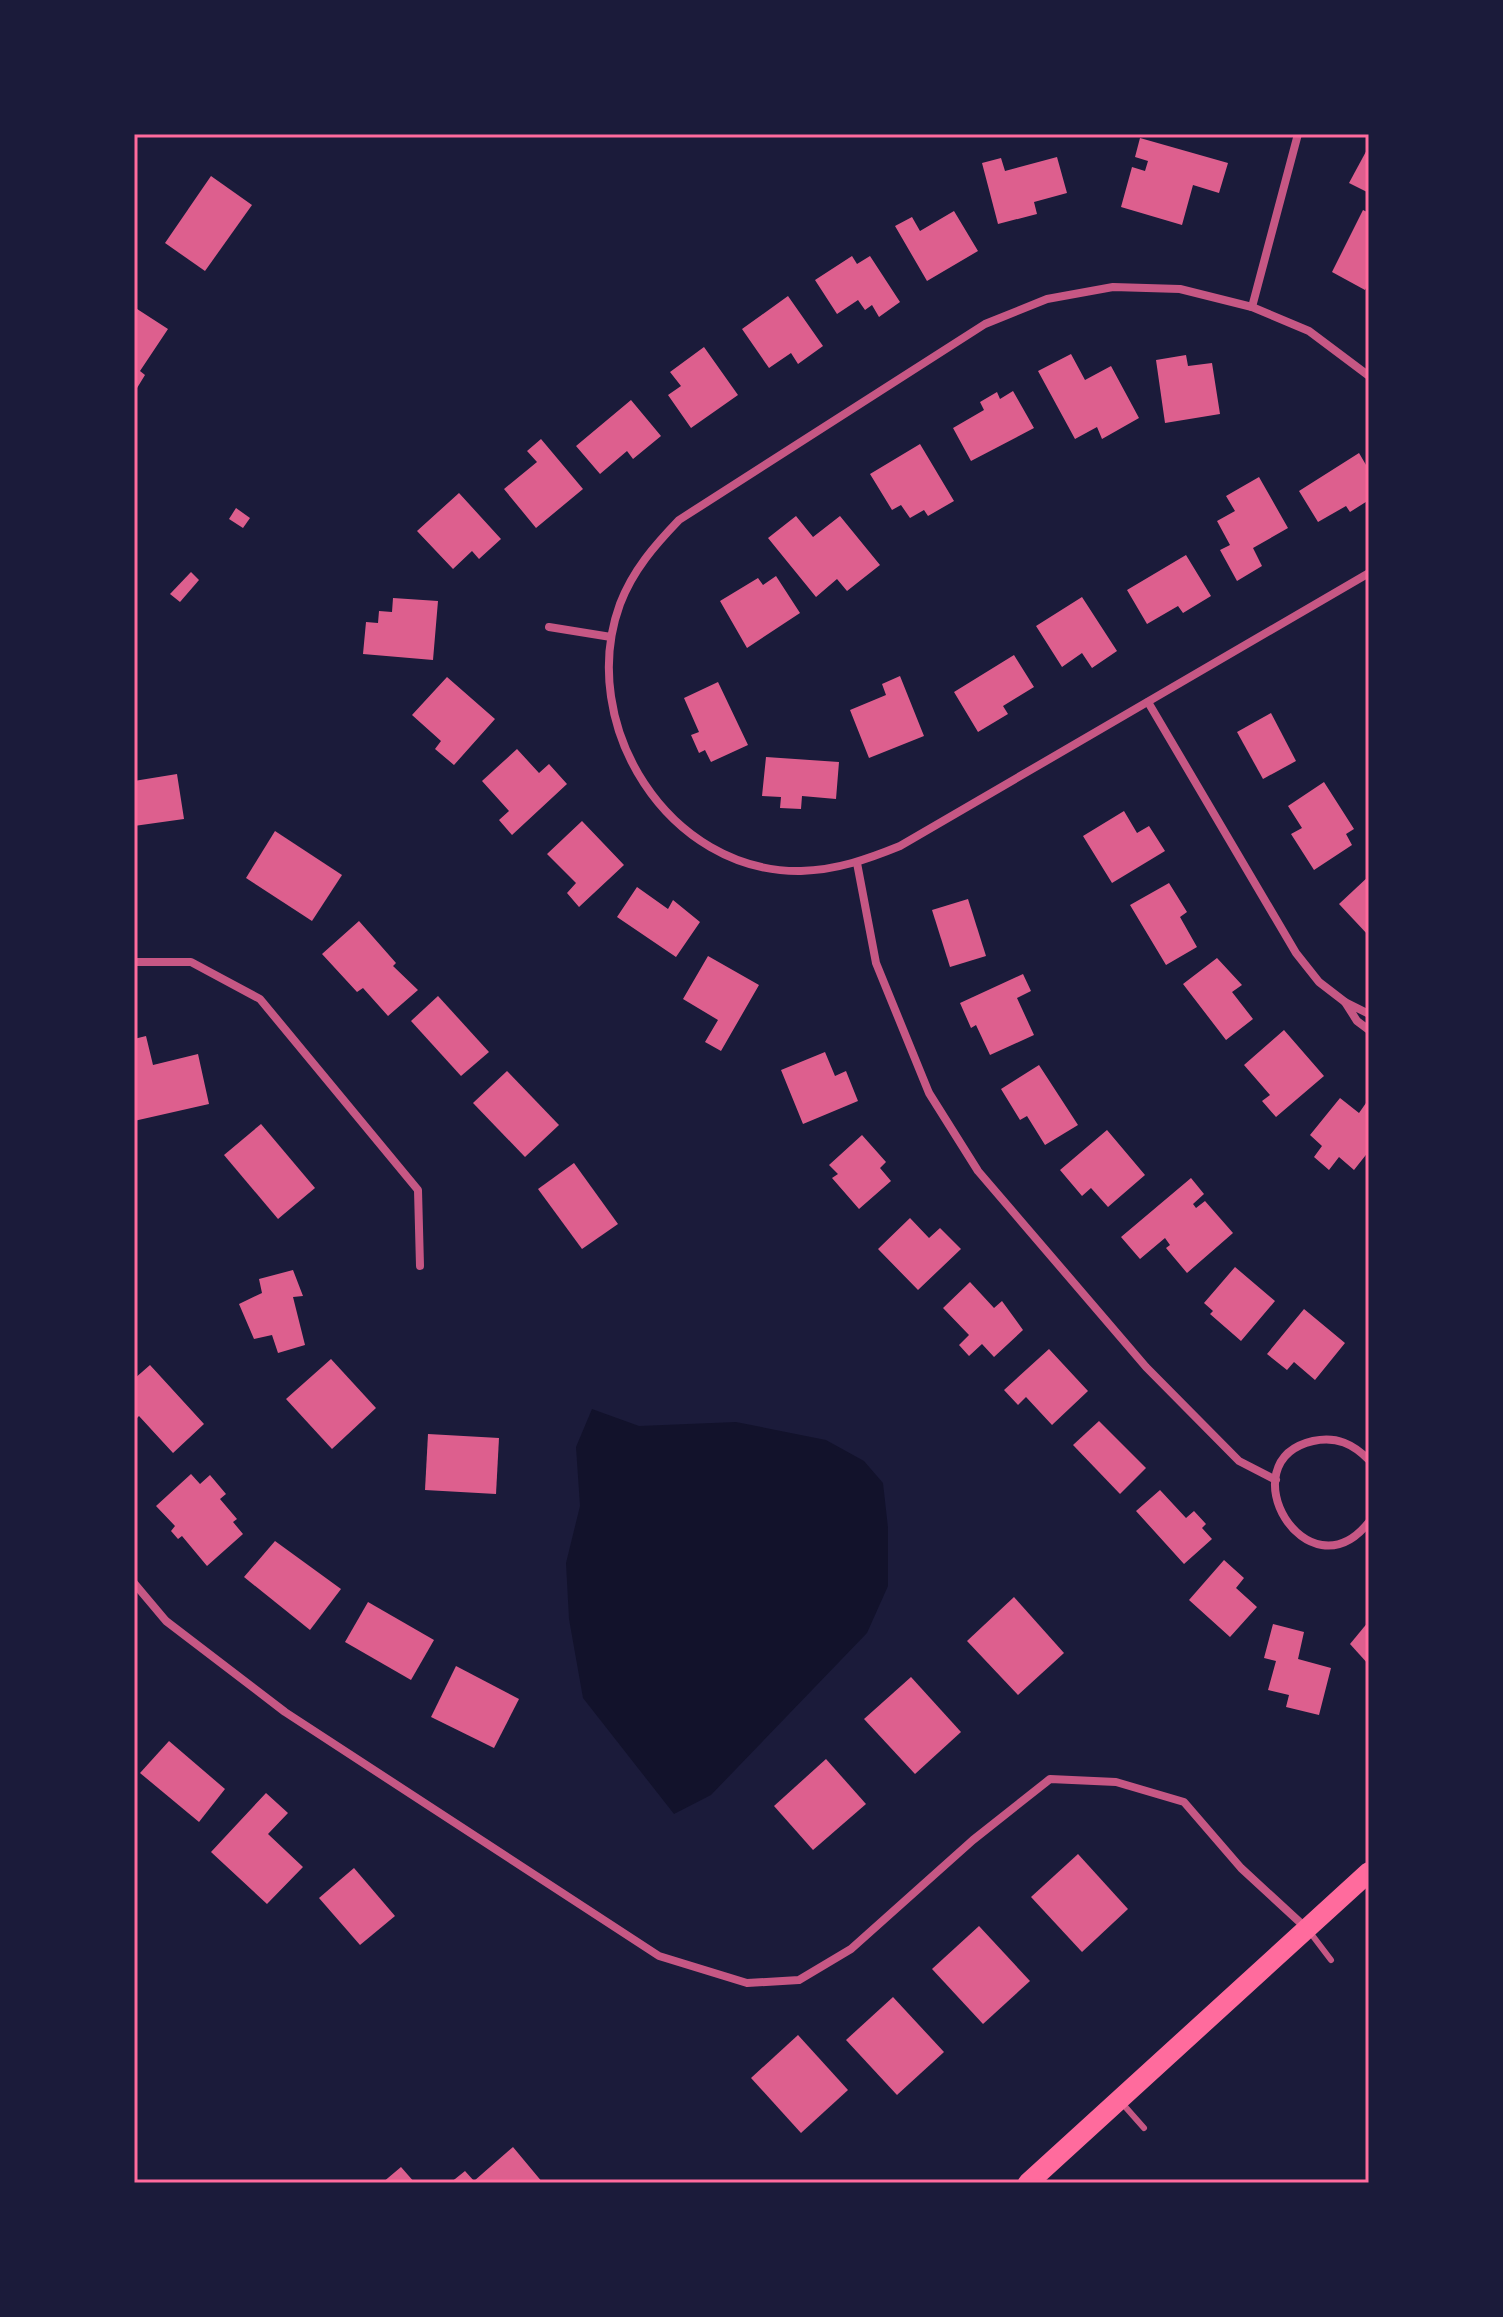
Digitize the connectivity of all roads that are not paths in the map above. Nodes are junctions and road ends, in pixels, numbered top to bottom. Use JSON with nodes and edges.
{"nodes":[{"id":1,"x":1298,"y":134,"type":"edge"},
{"id":2,"x":1252,"y":307,"type":"junction"},
{"id":3,"x":1369,"y":376,"type":"edge"},
{"id":4,"x":1369,"y":573,"type":"edge"},
{"id":5,"x":549,"y":627,"type":"dead end"},
{"id":6,"x":611,"y":637,"type":"junction"},
{"id":7,"x":1148,"y":702,"type":"junction"},
{"id":8,"x":857,"y":863,"type":"junction"},
{"id":9,"x":134,"y":962,"type":"edge"},
{"id":10,"x":1345,"y":1002,"type":"junction"},
{"id":11,"x":1369,"y":1014,"type":"edge"},
{"id":12,"x":1369,"y":1030,"type":"edge"},
{"id":13,"x":420,"y":1266,"type":"dead end"},
{"id":14,"x":1369,"y":1460,"type":"edge"},
{"id":15,"x":1276,"y":1480,"type":"junction"},
{"id":16,"x":1369,"y":1522,"type":"edge"},
{"id":17,"x":134,"y":1583,"type":"edge"},
{"id":18,"x":1369,"y":1872,"type":"edge"},
{"id":19,"x":1306,"y":1927,"type":"junction"},
{"id":20,"x":1331,"y":1960,"type":"dead end"},
{"id":21,"x":1119,"y":2099,"type":"junction"},
{"id":22,"x":1144,"y":2128,"type":"dead end"},
{"id":23,"x":1028,"y":2183,"type":"edge"}],
"edges":[{"from":1,"to":2,"type":"street"},
{"from":2,"to":3,"type":"street"},
{"from":2,"to":6,"type":"street"},
{"from":4,"to":7,"type":"street"},
{"from":5,"to":6,"type":"street"},
{"from":6,"to":8,"type":"street"},
{"from":7,"to":8,"type":"street"},
{"from":7,"to":10,"type":"street"},
{"from":8,"to":15,"type":"street"},
{"from":9,"to":13,"type":"street"},
{"from":10,"to":11,"type":"street"},
{"from":10,"to":12,"type":"street"},
{"from":14,"to":15,"type":"street"},
{"from":15,"to":16,"type":"street"},
{"from":17,"to":19,"type":"street"},
{"from":18,"to":19,"type":"main road"},
{"from":19,"to":20,"type":"lane"},
{"from":19,"to":21,"type":"main road"},
{"from":21,"to":22,"type":"lane"},
{"from":21,"to":23,"type":"main road"}]}
